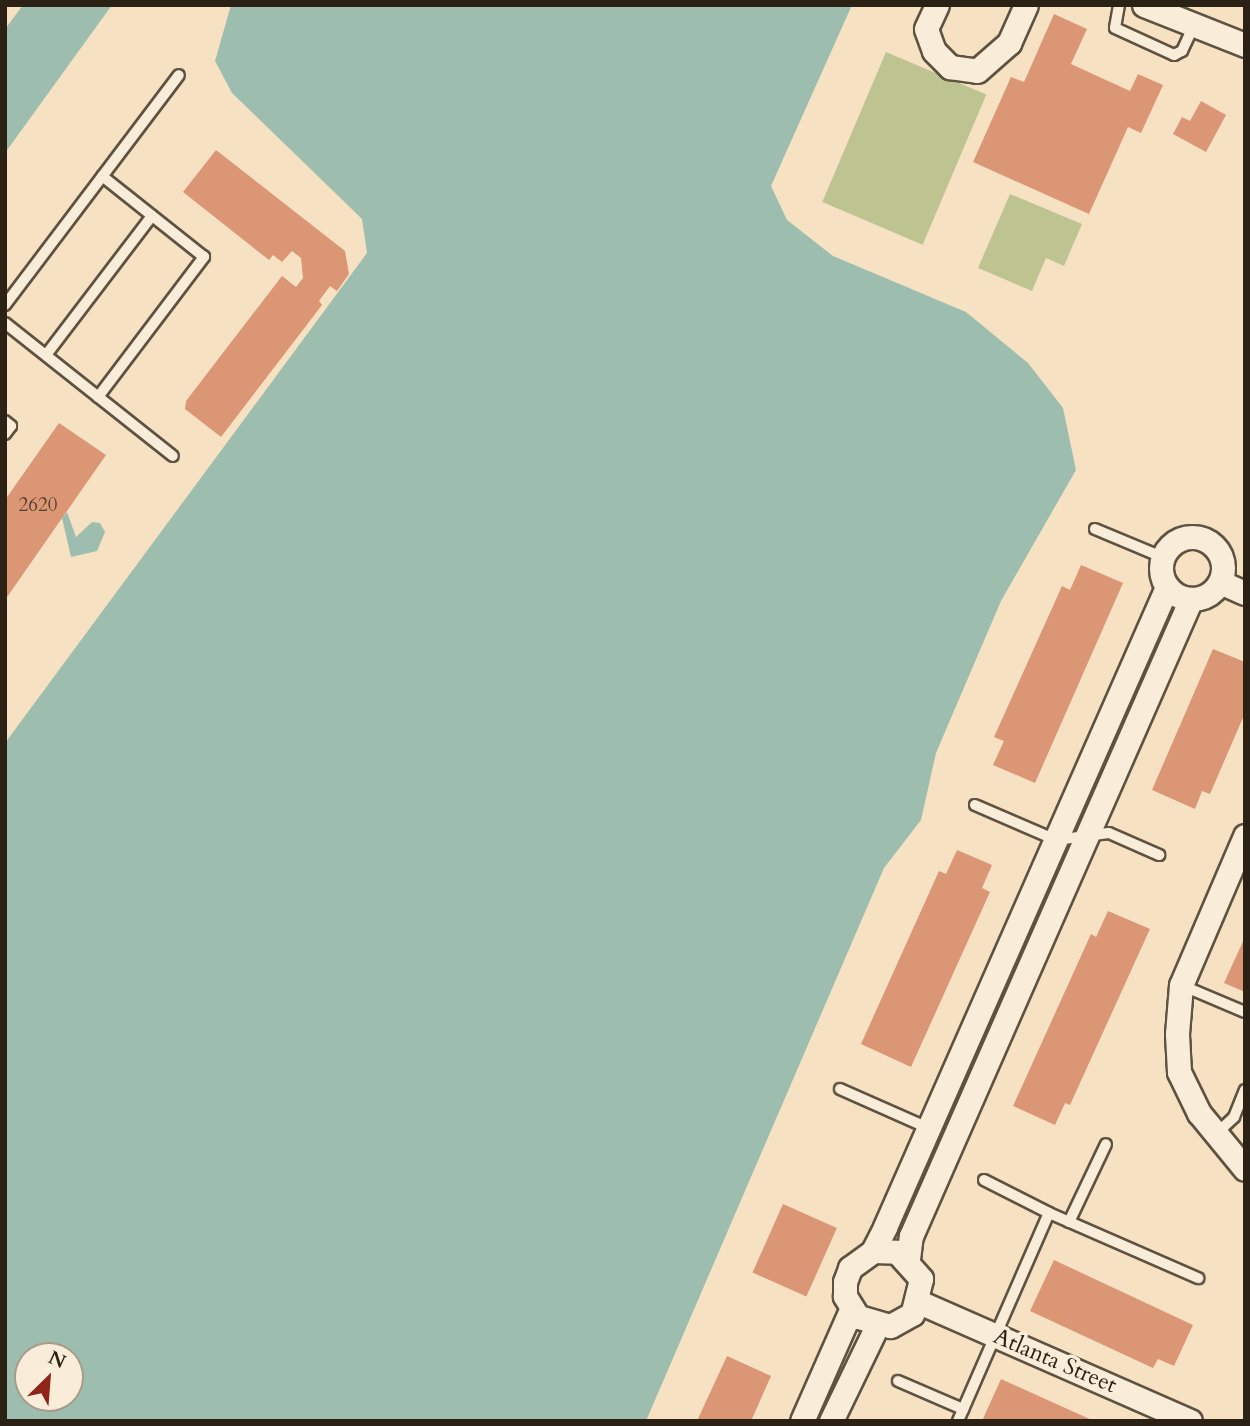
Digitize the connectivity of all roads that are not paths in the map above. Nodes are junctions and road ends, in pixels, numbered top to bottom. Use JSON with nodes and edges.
{"nodes":[{"id":1,"x":937,"y":5,"type":"edge"},
{"id":2,"x":1026,"y":5,"type":"edge"},
{"id":3,"x":1119,"y":5,"type":"edge"},
{"id":4,"x":1144,"y":5,"type":"edge"},
{"id":5,"x":1193,"y":27,"type":"junction"},
{"id":6,"x":1245,"y":45,"type":"edge"},
{"id":7,"x":179,"y":75,"type":"dead end"},
{"id":8,"x":102,"y":176,"type":"junction"},
{"id":9,"x":152,"y":216,"type":"junction"},
{"id":10,"x":5,"y":305,"type":"edge"},
{"id":11,"x":5,"y":323,"type":"edge"},
{"id":12,"x":46,"y":355,"type":"junction"},
{"id":13,"x":98,"y":397,"type":"junction"},
{"id":14,"x":5,"y":421,"type":"edge"},
{"id":15,"x":5,"y":433,"type":"edge"},
{"id":16,"x":173,"y":456,"type":"dead end"},
{"id":17,"x":1095,"y":529,"type":"dead end"},
{"id":18,"x":1162,"y":557,"type":"junction"},
{"id":19,"x":1220,"y":582,"type":"junction"},
{"id":20,"x":1167,"y":587,"type":"junction"},
{"id":21,"x":1245,"y":593,"type":"edge"},
{"id":22,"x":1191,"y":599,"type":"junction"},
{"id":23,"x":975,"y":805,"type":"dead end"},
{"id":24,"x":1245,"y":836,"type":"edge"},
{"id":25,"x":1086,"y":838,"type":"junction"},
{"id":26,"x":1056,"y":840,"type":"junction"},
{"id":27,"x":1159,"y":855,"type":"dead end"},
{"id":28,"x":1238,"y":867,"type":"edge"},
{"id":29,"x":1181,"y":985,"type":"junction"},
{"id":30,"x":1245,"y":1012,"type":"edge"},
{"id":31,"x":840,"y":1088,"type":"dead end"},
{"id":32,"x":1245,"y":1090,"type":"edge"},
{"id":33,"x":929,"y":1128,"type":"junction"},
{"id":34,"x":1216,"y":1134,"type":"junction"},
{"id":35,"x":1106,"y":1144,"type":"dead end"},
{"id":36,"x":1245,"y":1169,"type":"edge"},
{"id":37,"x":984,"y":1180,"type":"dead end"},
{"id":38,"x":1049,"y":1213,"type":"junction"},
{"id":39,"x":1069,"y":1222,"type":"junction"},
{"id":40,"x":873,"y":1251,"type":"junction"},
{"id":41,"x":908,"y":1259,"type":"junction"},
{"id":42,"x":1198,"y":1278,"type":"dead end"},
{"id":43,"x":919,"y":1302,"type":"junction"},
{"id":44,"x":851,"y":1310,"type":"junction"},
{"id":45,"x":877,"y":1326,"type":"junction"},
{"id":46,"x":995,"y":1335,"type":"junction"},
{"id":47,"x":898,"y":1381,"type":"dead end"},
{"id":48,"x":962,"y":1409,"type":"junction"},
{"id":49,"x":1187,"y":1419,"type":"edge"},
{"id":50,"x":802,"y":1421,"type":"edge"},
{"id":51,"x":831,"y":1421,"type":"edge"},
{"id":52,"x":958,"y":1421,"type":"edge"}],
"edges":[{"from":1,"to":2,"type":"street"},
{"from":3,"to":5,"type":"lane"},
{"from":4,"to":5,"type":"street"},
{"from":5,"to":6,"type":"street"},
{"from":7,"to":8,"type":"lane"},
{"from":8,"to":9,"type":"lane"},
{"from":8,"to":10,"type":"lane"},
{"from":9,"to":12,"type":"lane"},
{"from":9,"to":13,"type":"lane"},
{"from":11,"to":12,"type":"lane"},
{"from":12,"to":13,"type":"lane"},
{"from":13,"to":16,"type":"lane"},
{"from":14,"to":15,"type":"lane"},
{"from":17,"to":18,"type":"lane"},
{"from":18,"to":19,"type":"street"},
{"from":18,"to":20,"type":"street"},
{"from":19,"to":21,"type":"street"},
{"from":19,"to":22,"type":"street"},
{"from":20,"to":22,"type":"street"},
{"from":20,"to":26,"type":"street"},
{"from":22,"to":25,"type":"street"},
{"from":23,"to":26,"type":"lane"},
{"from":24,"to":28,"type":"street"},
{"from":25,"to":26,"type":"lane"},
{"from":25,"to":27,"type":"lane"},
{"from":25,"to":41,"type":"street"},
{"from":26,"to":33,"type":"street"},
{"from":28,"to":29,"type":"street"},
{"from":29,"to":30,"type":"lane"},
{"from":29,"to":34,"type":"street"},
{"from":31,"to":33,"type":"lane"},
{"from":32,"to":34,"type":"lane"},
{"from":33,"to":40,"type":"street"},
{"from":34,"to":36,"type":"street"},
{"from":35,"to":39,"type":"lane"},
{"from":37,"to":38,"type":"lane"},
{"from":38,"to":39,"type":"lane"},
{"from":38,"to":46,"type":"lane"},
{"from":39,"to":42,"type":"lane"},
{"from":40,"to":41,"type":"street"},
{"from":40,"to":44,"type":"street"},
{"from":41,"to":43,"type":"street"},
{"from":43,"to":45,"type":"street"},
{"from":43,"to":46,"type":"street","name":"Atlanta Street"},
{"from":44,"to":45,"type":"street"},
{"from":44,"to":50,"type":"street"},
{"from":45,"to":51,"type":"street"},
{"from":46,"to":48,"type":"lane"},
{"from":46,"to":49,"type":"street","name":"Atlanta Street"},
{"from":47,"to":48,"type":"lane"},
{"from":48,"to":52,"type":"lane"}]}
